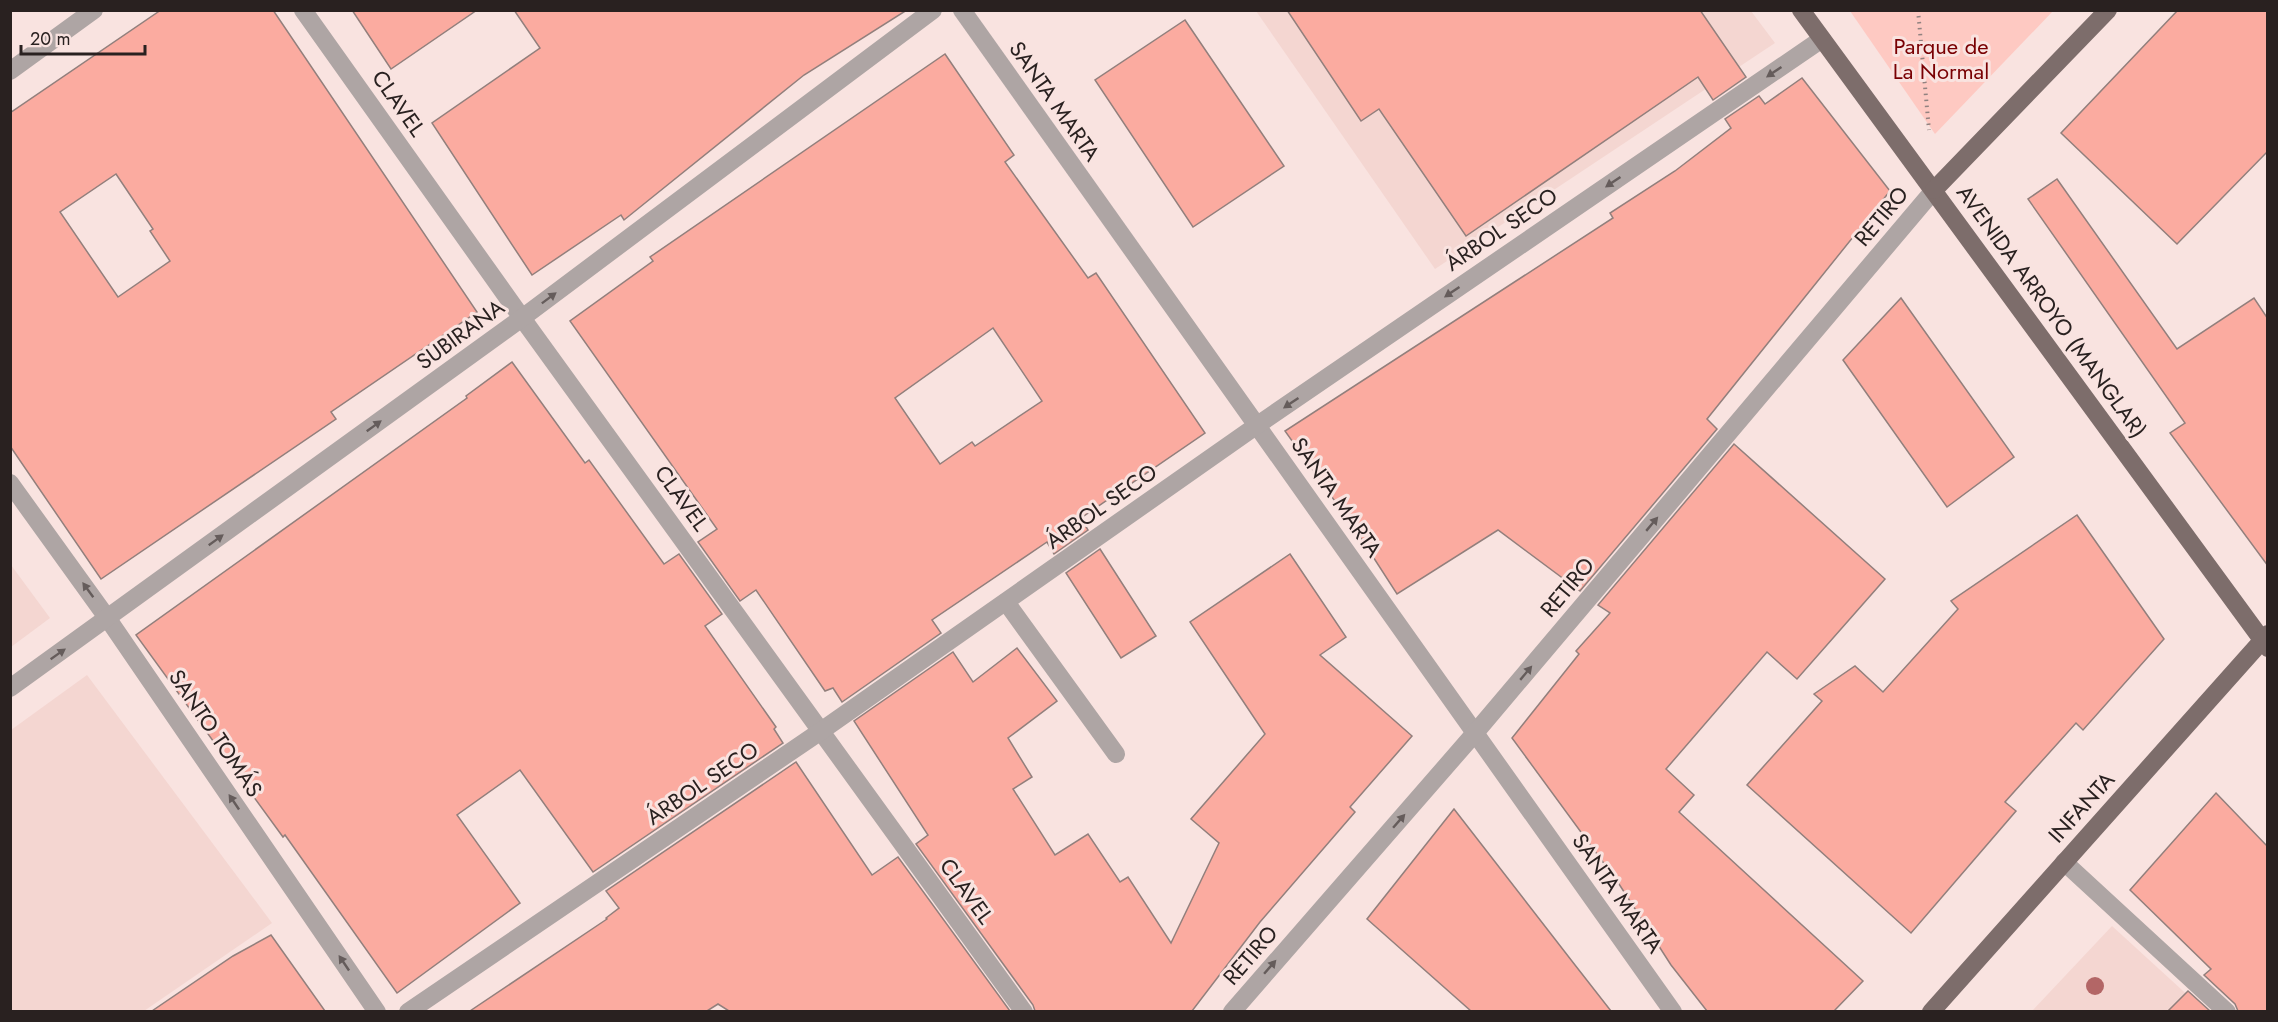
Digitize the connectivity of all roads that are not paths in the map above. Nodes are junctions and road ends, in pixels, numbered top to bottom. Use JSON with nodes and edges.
{"nodes":[{"id":1,"x":94,"y":10,"type":"edge"},
{"id":2,"x":303,"y":10,"type":"edge"},
{"id":3,"x":933,"y":10,"type":"edge"},
{"id":4,"x":962,"y":10,"type":"edge"},
{"id":5,"x":1801,"y":10,"type":"edge"},
{"id":6,"x":2108,"y":10,"type":"edge"},
{"id":7,"x":1822,"y":39,"type":"junction"},
{"id":8,"x":10,"y":71,"type":"edge"},
{"id":9,"x":1934,"y":190,"type":"junction"},
{"id":10,"x":522,"y":318,"type":"junction"},
{"id":11,"x":1256,"y":426,"type":"junction"},
{"id":12,"x":10,"y":483,"type":"edge"},
{"id":13,"x":1006,"y":602,"type":"junction"},
{"id":14,"x":108,"y":619,"type":"junction"},
{"id":15,"x":2266,"y":641,"type":"edge"},
{"id":16,"x":10,"y":688,"type":"edge"},
{"id":17,"x":821,"y":731,"type":"junction"},
{"id":18,"x":1475,"y":734,"type":"junction"},
{"id":19,"x":1116,"y":754,"type":"dead end"},
{"id":20,"x":2064,"y":862,"type":"junction"},
{"id":21,"x":377,"y":1011,"type":"edge"},
{"id":22,"x":408,"y":1011,"type":"edge"},
{"id":23,"x":1024,"y":1011,"type":"edge"},
{"id":24,"x":1232,"y":1011,"type":"edge"},
{"id":25,"x":1673,"y":1011,"type":"edge"},
{"id":26,"x":1931,"y":1011,"type":"edge"},
{"id":27,"x":2227,"y":1011,"type":"edge"}],
"edges":[{"from":1,"to":8,"type":"street"},
{"from":2,"to":10,"type":"street","name":"CLAVEL"},
{"from":10,"to":3,"type":"street","name":"SUBIRANA","one_way":true},
{"from":4,"to":11,"type":"street","name":"SANTA MARTA"},
{"from":5,"to":7,"type":"main road","name":"AVENIDA ARROYO (MANGLAR)"},
{"from":6,"to":9,"type":"main road"},
{"from":7,"to":9,"type":"main road","name":"AVENIDA ARROYO (MANGLAR)"},
{"from":7,"to":11,"type":"street","name":"ÁRBOL SECO","one_way":true},
{"from":9,"to":15,"type":"main road","name":"AVENIDA ARROYO (MANGLAR)"},
{"from":18,"to":9,"type":"street","name":"RETIRO","one_way":true},
{"from":14,"to":10,"type":"street","name":"SUBIRANA","one_way":true},
{"from":10,"to":17,"type":"street","name":"CLAVEL"},
{"from":11,"to":13,"type":"street","name":"ÁRBOL SECO"},
{"from":11,"to":18,"type":"street","name":"SANTA MARTA"},
{"from":14,"to":12,"type":"street","name":"SANTO TOMÁS","one_way":true},
{"from":13,"to":17,"type":"street","name":"ÁRBOL SECO"},
{"from":13,"to":19,"type":"street"},
{"from":16,"to":14,"type":"street","name":"SUBIRANA","one_way":true},
{"from":21,"to":14,"type":"street","name":"SANTO TOMÁS","one_way":true},
{"from":15,"to":20,"type":"main road","name":"INFANTA"},
{"from":17,"to":22,"type":"street","name":"ÁRBOL SECO"},
{"from":17,"to":23,"type":"street","name":"CLAVEL"},
{"from":24,"to":18,"type":"street","name":"RETIRO","one_way":true},
{"from":18,"to":25,"type":"street","name":"SANTA MARTA"},
{"from":20,"to":26,"type":"main road","name":"INFANTA"},
{"from":20,"to":27,"type":"street"}]}
